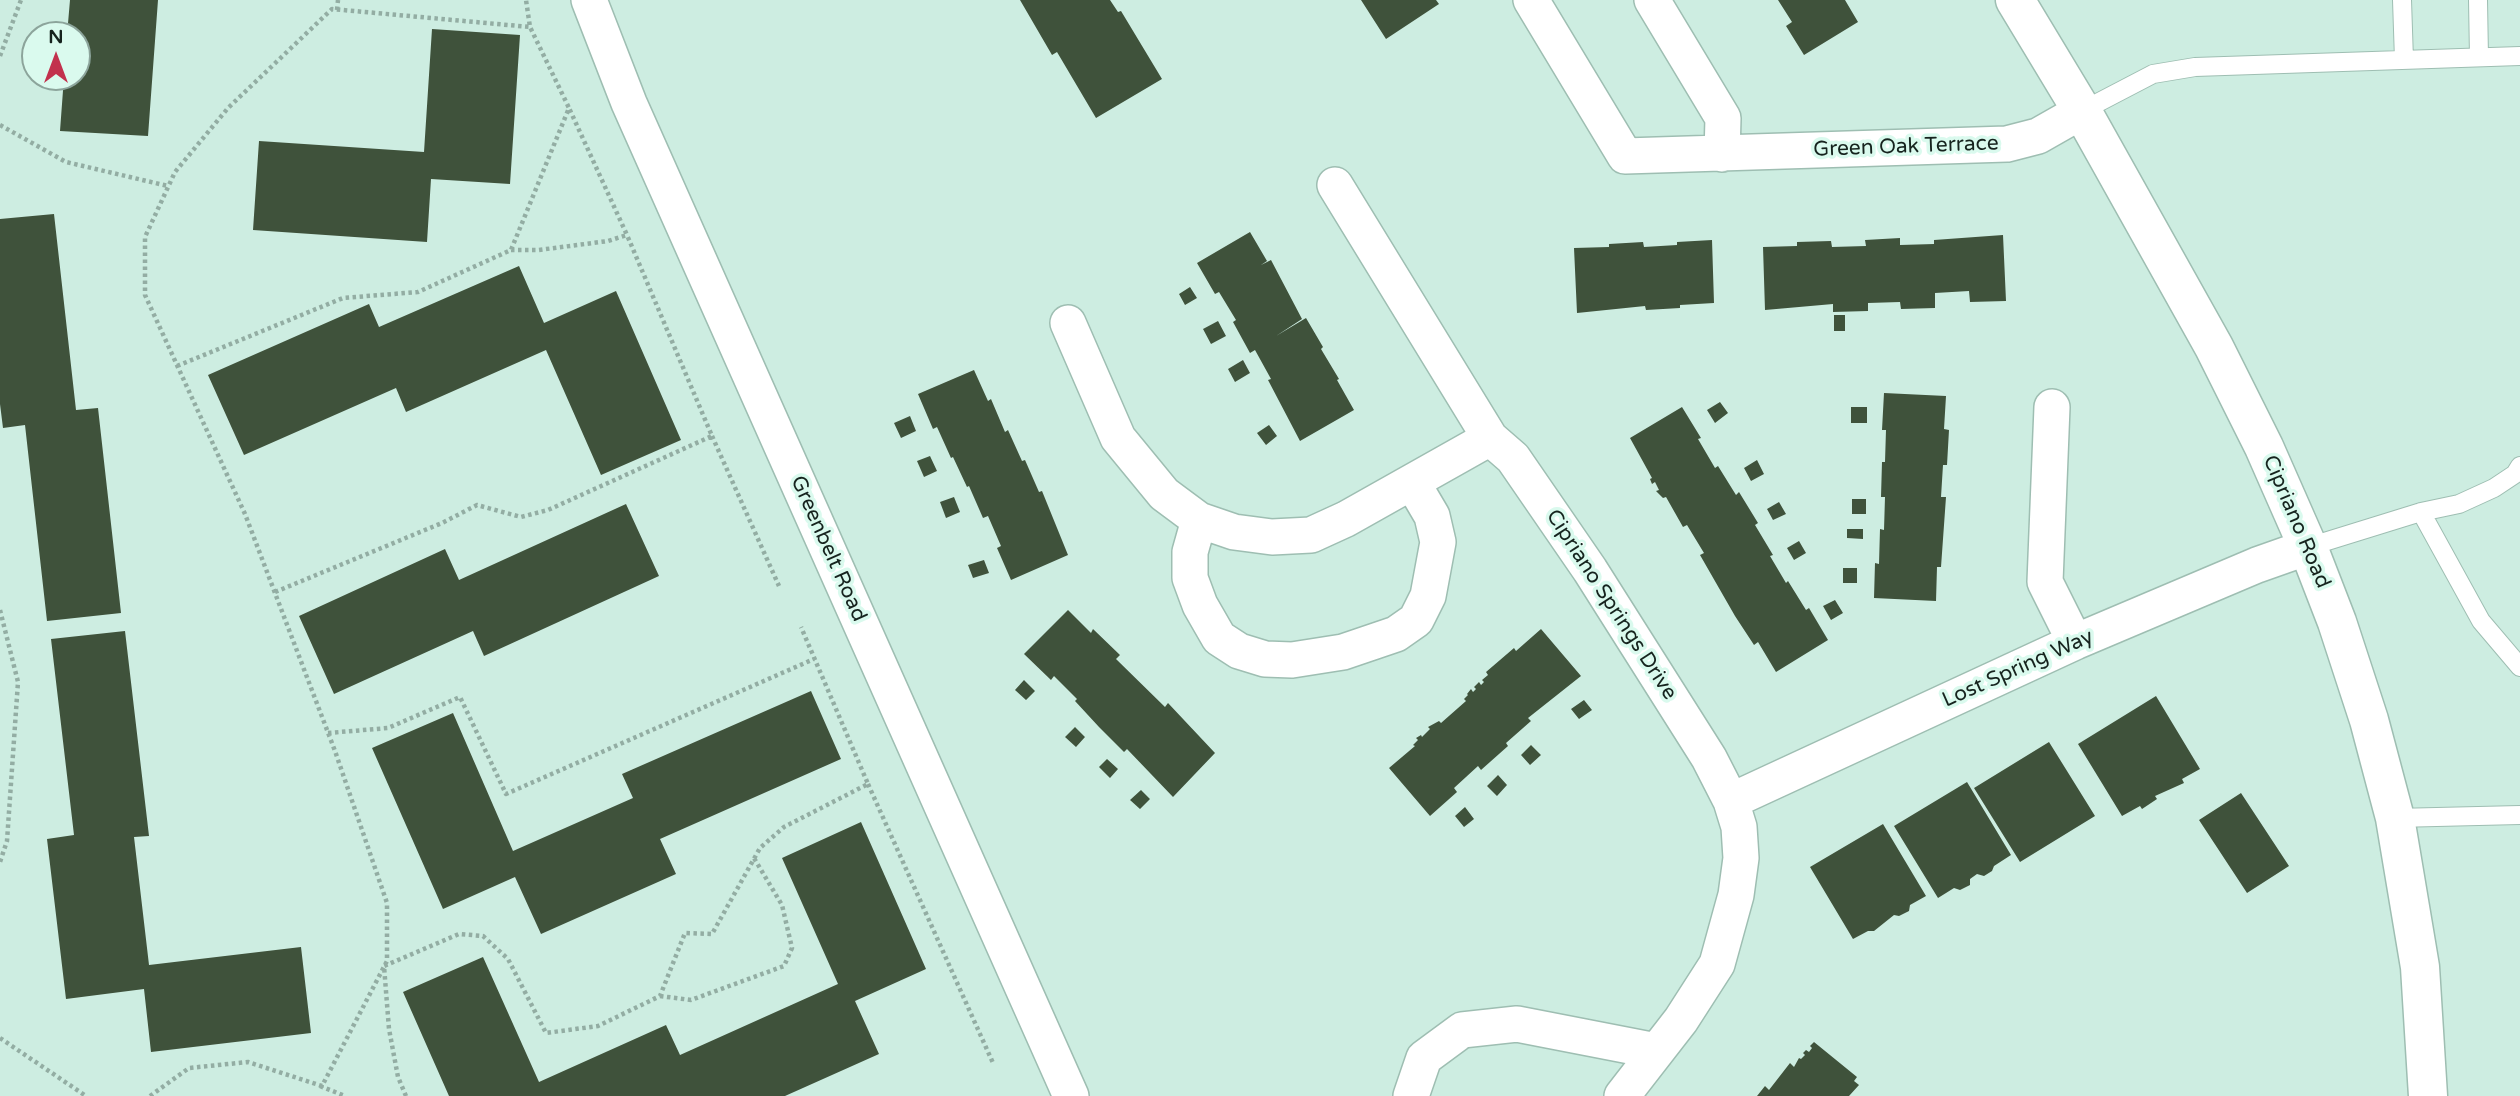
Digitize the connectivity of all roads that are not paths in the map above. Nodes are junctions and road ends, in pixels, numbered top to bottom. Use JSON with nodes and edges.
{"nodes":[{"id":1,"x":589,"y":0,"type":"edge"},
{"id":2,"x":1531,"y":0,"type":"edge"},
{"id":3,"x":1652,"y":0,"type":"edge"},
{"id":4,"x":2015,"y":0,"type":"edge"},
{"id":5,"x":2402,"y":0,"type":"edge"},
{"id":6,"x":2478,"y":0,"type":"edge"},
{"id":7,"x":2520,"y":56,"type":"edge"},
{"id":8,"x":2479,"y":57,"type":"junction"},
{"id":9,"x":2404,"y":60,"type":"junction"},
{"id":10,"x":2082,"y":111,"type":"junction"},
{"id":11,"x":1722,"y":154,"type":"junction"},
{"id":12,"x":1335,"y":185,"type":"dead end"},
{"id":13,"x":1068,"y":323,"type":"dead end"},
{"id":14,"x":2052,"y":407,"type":"dead end"},
{"id":15,"x":1490,"y":438,"type":"junction"},
{"id":16,"x":2520,"y":466,"type":"edge"},
{"id":17,"x":1412,"y":482,"type":"junction"},
{"id":18,"x":2421,"y":512,"type":"junction"},
{"id":19,"x":1199,"y":520,"type":"junction"},
{"id":20,"x":2308,"y":547,"type":"junction"},
{"id":21,"x":2075,"y":642,"type":"junction"},
{"id":22,"x":2520,"y":667,"type":"edge"},
{"id":23,"x":1731,"y":801,"type":"junction"},
{"id":24,"x":2520,"y":815,"type":"edge"},
{"id":25,"x":2395,"y":818,"type":"junction"},
{"id":26,"x":1656,"y":1051,"type":"junction"},
{"id":27,"x":1071,"y":1096,"type":"edge"},
{"id":28,"x":1411,"y":1096,"type":"edge"},
{"id":29,"x":1622,"y":1096,"type":"edge"},
{"id":30,"x":2428,"y":1096,"type":"edge"}],
"edges":[{"from":1,"to":27,"type":"street","name":"Greenbelt Road"},
{"from":2,"to":11,"type":"street","name":"Green Oak Terrace"},
{"from":3,"to":11,"type":"street"},
{"from":4,"to":10,"type":"street","name":"Cipriano Road"},
{"from":5,"to":9,"type":"lane"},
{"from":6,"to":8,"type":"lane"},
{"from":7,"to":8,"type":"lane"},
{"from":8,"to":9,"type":"lane"},
{"from":9,"to":10,"type":"lane"},
{"from":10,"to":11,"type":"street","name":"Green Oak Terrace"},
{"from":10,"to":20,"type":"street","name":"Cipriano Road"},
{"from":12,"to":15,"type":"street","name":"Cipriano Springs Drive"},
{"from":13,"to":19,"type":"street"},
{"from":14,"to":21,"type":"street"},
{"from":15,"to":17,"type":"street"},
{"from":15,"to":23,"type":"street","name":"Cipriano Springs Drive"},
{"from":16,"to":18,"type":"lane"},
{"from":17,"to":19,"type":"street"},
{"from":17,"to":19,"type":"street"},
{"from":18,"to":20,"type":"lane"},
{"from":18,"to":22,"type":"lane"},
{"from":20,"to":21,"type":"street","name":"Lost Spring Way"},
{"from":20,"to":25,"type":"street","name":"Cipriano Road"},
{"from":21,"to":23,"type":"street","name":"Lost Spring Way"},
{"from":23,"to":26,"type":"street","name":"Cipriano Springs Drive"},
{"from":24,"to":25,"type":"lane"},
{"from":25,"to":30,"type":"street","name":"Cipriano Road"},
{"from":26,"to":28,"type":"street"},
{"from":26,"to":29,"type":"street","name":"Cipriano Springs Drive"}]}
